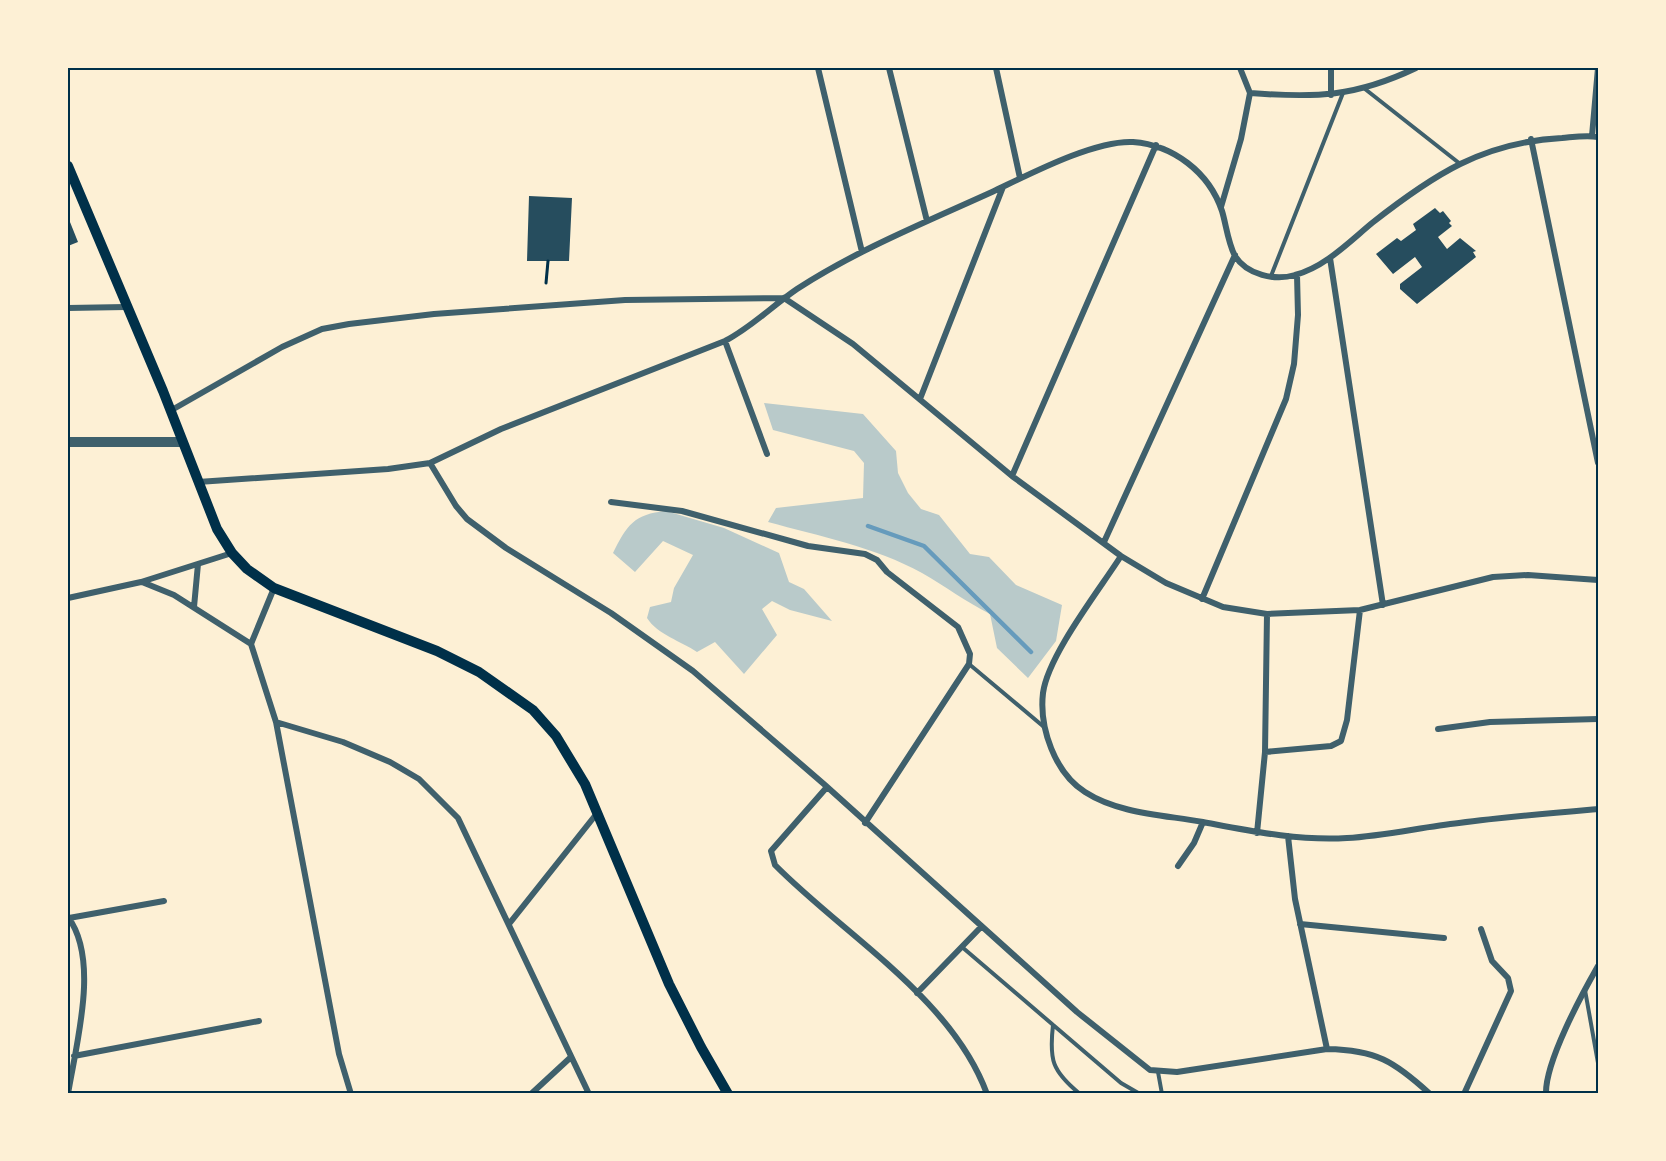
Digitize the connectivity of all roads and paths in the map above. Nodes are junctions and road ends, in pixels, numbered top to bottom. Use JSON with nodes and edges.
{"nodes":[{"id":1,"x":818,"y":68,"type":"edge"},
{"id":2,"x":889,"y":68,"type":"edge"},
{"id":3,"x":996,"y":68,"type":"edge"},
{"id":4,"x":1240,"y":68,"type":"edge"},
{"id":5,"x":1331,"y":68,"type":"edge"},
{"id":6,"x":1400,"y":68,"type":"edge"},
{"id":7,"x":1416,"y":68,"type":"edge"},
{"id":8,"x":1598,"y":68,"type":"edge"},
{"id":9,"x":1400,"y":76,"type":"junction"},
{"id":10,"x":1365,"y":88,"type":"junction"},
{"id":11,"x":1250,"y":93,"type":"junction"},
{"id":12,"x":1343,"y":93,"type":"junction"},
{"id":13,"x":1331,"y":95,"type":"junction"},
{"id":14,"x":1595,"y":136,"type":"edge"},
{"id":15,"x":1531,"y":140,"type":"junction"},
{"id":16,"x":1156,"y":145,"type":"junction"},
{"id":17,"x":1459,"y":163,"type":"junction"},
{"id":18,"x":69,"y":173,"type":"edge"},
{"id":19,"x":1020,"y":178,"type":"junction"},
{"id":20,"x":1003,"y":187,"type":"junction"},
{"id":21,"x":1221,"y":208,"type":"junction"},
{"id":22,"x":927,"y":221,"type":"junction"},
{"id":23,"x":862,"y":252,"type":"junction"},
{"id":24,"x":1235,"y":255,"type":"junction"},
{"id":25,"x":1330,"y":258,"type":"junction"},
{"id":26,"x":548,"y":261,"type":"dead end"},
{"id":27,"x":1297,"y":275,"type":"junction"},
{"id":28,"x":1271,"y":277,"type":"junction"},
{"id":29,"x":546,"y":283,"type":"dead end"},
{"id":30,"x":784,"y":298,"type":"junction"},
{"id":31,"x":126,"y":307,"type":"junction"},
{"id":32,"x":68,"y":308,"type":"edge"},
{"id":33,"x":725,"y":341,"type":"junction"},
{"id":34,"x":920,"y":399,"type":"junction"},
{"id":35,"x":170,"y":411,"type":"junction"},
{"id":36,"x":68,"y":442,"type":"edge"},
{"id":37,"x":181,"y":442,"type":"junction"},
{"id":38,"x":767,"y":454,"type":"dead end"},
{"id":39,"x":430,"y":463,"type":"junction"},
{"id":40,"x":1599,"y":463,"type":"edge"},
{"id":41,"x":1012,"y":476,"type":"junction"},
{"id":42,"x":197,"y":482,"type":"junction"},
{"id":43,"x":611,"y":502,"type":"dead end"},
{"id":44,"x":1104,"y":542,"type":"junction"},
{"id":45,"x":232,"y":553,"type":"junction"},
{"id":46,"x":1121,"y":556,"type":"junction"},
{"id":47,"x":198,"y":564,"type":"junction"},
{"id":48,"x":1599,"y":580,"type":"edge"},
{"id":49,"x":141,"y":582,"type":"junction"},
{"id":50,"x":274,"y":588,"type":"junction"},
{"id":51,"x":68,"y":598,"type":"edge"},
{"id":52,"x":1202,"y":599,"type":"junction"},
{"id":53,"x":1383,"y":605,"type":"junction"},
{"id":54,"x":194,"y":607,"type":"junction"},
{"id":55,"x":1360,"y":610,"type":"junction"},
{"id":56,"x":1268,"y":614,"type":"junction"},
{"id":57,"x":251,"y":644,"type":"junction"},
{"id":58,"x":969,"y":664,"type":"junction"},
{"id":59,"x":1599,"y":719,"type":"edge"},
{"id":60,"x":276,"y":722,"type":"junction"},
{"id":61,"x":1045,"y":728,"type":"junction"},
{"id":62,"x":1438,"y":729,"type":"dead end"},
{"id":63,"x":1265,"y":752,"type":"junction"},
{"id":64,"x":827,"y":787,"type":"junction"},
{"id":65,"x":1599,"y":809,"type":"edge"},
{"id":66,"x":598,"y":812,"type":"junction"},
{"id":67,"x":1203,"y":822,"type":"junction"},
{"id":68,"x":865,"y":823,"type":"junction"},
{"id":69,"x":1257,"y":833,"type":"junction"},
{"id":70,"x":1288,"y":836,"type":"junction"},
{"id":71,"x":1178,"y":866,"type":"dead end"},
{"id":72,"x":164,"y":901,"type":"dead end"},
{"id":73,"x":68,"y":918,"type":"edge"},
{"id":74,"x":509,"y":924,"type":"junction"},
{"id":75,"x":1300,"y":924,"type":"junction"},
{"id":76,"x":981,"y":927,"type":"junction"},
{"id":77,"x":1481,"y":928,"type":"dead end"},
{"id":78,"x":1444,"y":938,"type":"dead end"},
{"id":79,"x":962,"y":947,"type":"junction"},
{"id":80,"x":1599,"y":966,"type":"edge"},
{"id":81,"x":1585,"y":989,"type":"junction"},
{"id":82,"x":917,"y":993,"type":"junction"},
{"id":83,"x":259,"y":1021,"type":"dead end"},
{"id":84,"x":1053,"y":1024,"type":"junction"},
{"id":85,"x":1327,"y":1049,"type":"junction"},
{"id":86,"x":74,"y":1056,"type":"junction"},
{"id":87,"x":571,"y":1057,"type":"junction"},
{"id":88,"x":1599,"y":1063,"type":"edge"},
{"id":89,"x":1158,"y":1072,"type":"junction"},
{"id":90,"x":68,"y":1094,"type":"edge"},
{"id":91,"x":351,"y":1094,"type":"edge"},
{"id":92,"x":531,"y":1094,"type":"edge"},
{"id":93,"x":589,"y":1094,"type":"edge"},
{"id":94,"x":728,"y":1094,"type":"edge"},
{"id":95,"x":987,"y":1094,"type":"edge"},
{"id":96,"x":1080,"y":1094,"type":"edge"},
{"id":97,"x":1140,"y":1094,"type":"edge"},
{"id":98,"x":1162,"y":1094,"type":"edge"},
{"id":99,"x":1430,"y":1094,"type":"edge"},
{"id":100,"x":1464,"y":1094,"type":"edge"},
{"id":101,"x":1546,"y":1094,"type":"edge"}],
"edges":[{"from":1,"to":23,"type":"street"},
{"from":2,"to":22,"type":"street"},
{"from":3,"to":19,"type":"street"},
{"from":4,"to":11,"type":"street"},
{"from":5,"to":13,"type":"street"},
{"from":6,"to":9,"type":"street"},
{"from":7,"to":9,"type":"street"},
{"from":8,"to":14,"type":"street"},
{"from":9,"to":10,"type":"street"},
{"from":10,"to":12,"type":"street"},
{"from":10,"to":17,"type":"lane"},
{"from":11,"to":13,"type":"street"},
{"from":11,"to":21,"type":"street"},
{"from":12,"to":13,"type":"street"},
{"from":12,"to":28,"type":"lane"},
{"from":14,"to":15,"type":"street"},
{"from":15,"to":17,"type":"street"},
{"from":15,"to":40,"type":"street"},
{"from":16,"to":19,"type":"street"},
{"from":16,"to":21,"type":"street"},
{"from":16,"to":41,"type":"street"},
{"from":17,"to":25,"type":"street"},
{"from":18,"to":31,"type":"main road"},
{"from":19,"to":20,"type":"street"},
{"from":20,"to":22,"type":"street"},
{"from":20,"to":34,"type":"street"},
{"from":21,"to":24,"type":"street"},
{"from":22,"to":23,"type":"street"},
{"from":23,"to":30,"type":"street"},
{"from":24,"to":28,"type":"street"},
{"from":24,"to":44,"type":"street"},
{"from":25,"to":27,"type":"street"},
{"from":25,"to":53,"type":"street"},
{"from":26,"to":29,"type":"path"},
{"from":27,"to":28,"type":"street"},
{"from":27,"to":52,"type":"street"},
{"from":30,"to":33,"type":"street"},
{"from":30,"to":34,"type":"street"},
{"from":30,"to":35,"type":"street"},
{"from":31,"to":32,"type":"street"},
{"from":31,"to":35,"type":"main road"},
{"from":33,"to":38,"type":"street"},
{"from":33,"to":39,"type":"street"},
{"from":34,"to":41,"type":"street"},
{"from":35,"to":37,"type":"main road"},
{"from":36,"to":37,"type":"street"},
{"from":37,"to":42,"type":"main road"},
{"from":39,"to":42,"type":"street"},
{"from":39,"to":64,"type":"street"},
{"from":41,"to":44,"type":"street"},
{"from":42,"to":45,"type":"main road"},
{"from":43,"to":58,"type":"street"},
{"from":44,"to":46,"type":"street"},
{"from":45,"to":47,"type":"street"},
{"from":45,"to":50,"type":"main road"},
{"from":46,"to":52,"type":"street"},
{"from":46,"to":61,"type":"street"},
{"from":47,"to":49,"type":"street"},
{"from":47,"to":54,"type":"street"},
{"from":48,"to":53,"type":"street"},
{"from":49,"to":51,"type":"street"},
{"from":49,"to":54,"type":"street"},
{"from":50,"to":57,"type":"street"},
{"from":50,"to":66,"type":"main road"},
{"from":52,"to":56,"type":"street"},
{"from":53,"to":55,"type":"street"},
{"from":54,"to":57,"type":"street"},
{"from":55,"to":56,"type":"street"},
{"from":55,"to":63,"type":"street"},
{"from":56,"to":63,"type":"street"},
{"from":57,"to":60,"type":"street"},
{"from":58,"to":61,"type":"lane"},
{"from":58,"to":68,"type":"street"},
{"from":59,"to":62,"type":"street"},
{"from":60,"to":74,"type":"street"},
{"from":60,"to":91,"type":"street"},
{"from":61,"to":67,"type":"street"},
{"from":63,"to":69,"type":"street"},
{"from":64,"to":68,"type":"street"},
{"from":64,"to":82,"type":"street"},
{"from":65,"to":70,"type":"street"},
{"from":66,"to":74,"type":"street"},
{"from":66,"to":94,"type":"main road"},
{"from":67,"to":69,"type":"street"},
{"from":67,"to":71,"type":"street"},
{"from":68,"to":76,"type":"street"},
{"from":69,"to":70,"type":"street"},
{"from":70,"to":75,"type":"street"},
{"from":72,"to":73,"type":"street"},
{"from":73,"to":86,"type":"street"},
{"from":74,"to":87,"type":"street"},
{"from":75,"to":78,"type":"street"},
{"from":75,"to":85,"type":"street"},
{"from":76,"to":79,"type":"street"},
{"from":76,"to":89,"type":"street"},
{"from":77,"to":100,"type":"street"},
{"from":79,"to":82,"type":"street"},
{"from":79,"to":84,"type":"lane"},
{"from":80,"to":81,"type":"street"},
{"from":81,"to":88,"type":"lane"},
{"from":81,"to":101,"type":"street"},
{"from":82,"to":95,"type":"street"},
{"from":83,"to":86,"type":"street"},
{"from":84,"to":96,"type":"lane"},
{"from":84,"to":97,"type":"lane"},
{"from":85,"to":89,"type":"street"},
{"from":85,"to":99,"type":"street"},
{"from":86,"to":90,"type":"street"},
{"from":87,"to":92,"type":"street"},
{"from":87,"to":93,"type":"street"},
{"from":89,"to":98,"type":"lane"}]}
